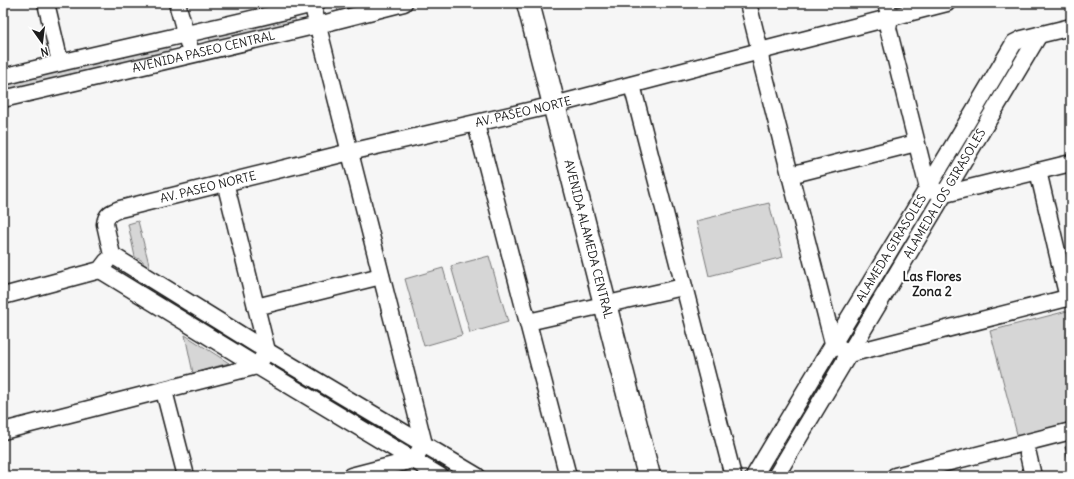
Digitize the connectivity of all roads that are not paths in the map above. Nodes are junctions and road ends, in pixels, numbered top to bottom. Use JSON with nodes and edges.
{"nodes":[{"id":1,"x":46,"y":3,"type":"edge"},
{"id":2,"x":177,"y":3,"type":"edge"},
{"id":3,"x":314,"y":3,"type":"edge"},
{"id":4,"x":404,"y":3,"type":"edge"},
{"id":5,"x":528,"y":3,"type":"edge"},
{"id":6,"x":748,"y":3,"type":"edge"},
{"id":7,"x":947,"y":3,"type":"edge"},
{"id":8,"x":888,"y":11,"type":"edge"},
{"id":9,"x":318,"y":25,"type":"junction"},
{"id":10,"x":1071,"y":27,"type":"edge"},
{"id":11,"x":186,"y":35,"type":"junction"},
{"id":12,"x":1039,"y":35,"type":"junction"},
{"id":13,"x":760,"y":50,"type":"junction"},
{"id":14,"x":191,"y":55,"type":"junction"},
{"id":15,"x":60,"y":62,"type":"junction"},
{"id":16,"x":3,"y":77,"type":"edge"},
{"id":17,"x":632,"y":85,"type":"junction"},
{"id":18,"x":3,"y":99,"type":"edge"},
{"id":19,"x":554,"y":105,"type":"junction"},
{"id":20,"x":476,"y":124,"type":"junction"},
{"id":21,"x":916,"y":143,"type":"junction"},
{"id":22,"x":350,"y":152,"type":"junction"},
{"id":23,"x":1071,"y":163,"type":"edge"},
{"id":24,"x":1038,"y":171,"type":"junction"},
{"id":25,"x":790,"y":175,"type":"junction"},
{"id":26,"x":225,"y":182,"type":"junction"},
{"id":27,"x":928,"y":188,"type":"junction"},
{"id":28,"x":945,"y":194,"type":"junction"},
{"id":29,"x":112,"y":255,"type":"junction"},
{"id":30,"x":100,"y":270,"type":"junction"},
{"id":31,"x":381,"y":276,"type":"junction"},
{"id":32,"x":684,"y":287,"type":"junction"},
{"id":33,"x":3,"y":296,"type":"edge"},
{"id":34,"x":1070,"y":297,"type":"edge"},
{"id":35,"x":606,"y":305,"type":"junction"},
{"id":36,"x":256,"y":307,"type":"junction"},
{"id":37,"x":528,"y":322,"type":"junction"},
{"id":38,"x":833,"y":343,"type":"junction"},
{"id":39,"x":267,"y":351,"type":"junction"},
{"id":40,"x":849,"y":354,"type":"junction"},
{"id":41,"x":257,"y":366,"type":"junction"},
{"id":42,"x":164,"y":391,"type":"junction"},
{"id":43,"x":3,"y":431,"type":"edge"},
{"id":44,"x":1071,"y":431,"type":"edge"},
{"id":45,"x":424,"y":444,"type":"junction"},
{"id":46,"x":1028,"y":454,"type":"dead end"},
{"id":47,"x":413,"y":460,"type":"junction"},
{"id":48,"x":186,"y":476,"type":"edge"},
{"id":49,"x":351,"y":476,"type":"edge"},
{"id":50,"x":440,"y":476,"type":"edge"},
{"id":51,"x":477,"y":476,"type":"edge"},
{"id":52,"x":568,"y":476,"type":"edge"},
{"id":53,"x":649,"y":476,"type":"edge"},
{"id":54,"x":733,"y":476,"type":"edge"},
{"id":55,"x":754,"y":476,"type":"edge"},
{"id":56,"x":776,"y":476,"type":"edge"},
{"id":57,"x":895,"y":476,"type":"edge"},
{"id":58,"x":1033,"y":476,"type":"edge"}],
"edges":[{"from":1,"to":15,"type":"street"},
{"from":2,"to":11,"type":"street"},
{"from":3,"to":9,"type":"street"},
{"from":3,"to":11,"type":"street","name":"AVENIDA PASEO CENTRAL"},
{"from":4,"to":9,"type":"street","name":"AVENIDA PASEO CENTRAL"},
{"from":5,"to":19,"type":"street","name":"AVENIDA ALAMEDA CENTRAL"},
{"from":6,"to":13,"type":"street"},
{"from":7,"to":8,"type":"street","name":"AV. PASEO NORTE"},
{"from":8,"to":13,"type":"street","name":"AV. PASEO NORTE"},
{"from":8,"to":21,"type":"street"},
{"from":9,"to":14,"type":"street","name":"AVENIDA PASEO CENTRAL"},
{"from":9,"to":22,"type":"street"},
{"from":10,"to":12,"type":"street","name":"ALAMEDA GIRASOLES"},
{"from":11,"to":14,"type":"street"},
{"from":11,"to":15,"type":"street","name":"AVENIDA PASEO CENTRAL"},
{"from":12,"to":27,"type":"street","name":"ALAMEDA GIRASOLES"},
{"from":12,"to":28,"type":"street","name":"ALAMEDA LOS GIRASOLES"},
{"from":13,"to":17,"type":"street","name":"AV. PASEO NORTE"},
{"from":13,"to":25,"type":"street"},
{"from":14,"to":18,"type":"street","name":"AVENIDA PASEO CENTRAL"},
{"from":15,"to":16,"type":"street","name":"AVENIDA PASEO CENTRAL"},
{"from":17,"to":19,"type":"street","name":"AV. PASEO NORTE"},
{"from":17,"to":32,"type":"street"},
{"from":19,"to":20,"type":"street","name":"AV. PASEO NORTE"},
{"from":19,"to":35,"type":"street","name":"AVENIDA ALAMEDA CENTRAL"},
{"from":20,"to":22,"type":"street","name":"AV. PASEO NORTE"},
{"from":20,"to":37,"type":"street"},
{"from":21,"to":25,"type":"street"},
{"from":21,"to":27,"type":"street"},
{"from":22,"to":26,"type":"street","name":"AV. PASEO NORTE"},
{"from":22,"to":31,"type":"street"},
{"from":23,"to":24,"type":"street"},
{"from":24,"to":28,"type":"street"},
{"from":24,"to":34,"type":"street"},
{"from":25,"to":38,"type":"street"},
{"from":26,"to":29,"type":"street","name":"AV. PASEO NORTE"},
{"from":26,"to":36,"type":"street"},
{"from":27,"to":28,"type":"street"},
{"from":27,"to":38,"type":"street","name":"ALAMEDA GIRASOLES"},
{"from":28,"to":40,"type":"street","name":"ALAMEDA LOS GIRASOLES"},
{"from":29,"to":30,"type":"street"},
{"from":29,"to":39,"type":"street"},
{"from":30,"to":33,"type":"street"},
{"from":30,"to":41,"type":"street"},
{"from":31,"to":36,"type":"street"},
{"from":31,"to":45,"type":"street"},
{"from":32,"to":35,"type":"street"},
{"from":32,"to":54,"type":"street"},
{"from":34,"to":40,"type":"street"},
{"from":35,"to":37,"type":"street"},
{"from":35,"to":53,"type":"street","name":"AVENIDA ALAMEDA CENTRAL"},
{"from":36,"to":39,"type":"street"},
{"from":37,"to":52,"type":"street"},
{"from":38,"to":40,"type":"street"},
{"from":38,"to":55,"type":"street","name":"ALAMEDA GIRASOLES"},
{"from":39,"to":41,"type":"street"},
{"from":39,"to":45,"type":"street"},
{"from":40,"to":56,"type":"street","name":"ALAMEDA LOS GIRASOLES"},
{"from":41,"to":42,"type":"street"},
{"from":41,"to":47,"type":"street"},
{"from":42,"to":43,"type":"street"},
{"from":42,"to":48,"type":"street"},
{"from":44,"to":57,"type":"street"},
{"from":45,"to":47,"type":"street"},
{"from":45,"to":51,"type":"street"},
{"from":46,"to":58,"type":"street"},
{"from":47,"to":49,"type":"street"},
{"from":47,"to":50,"type":"street"}]}
